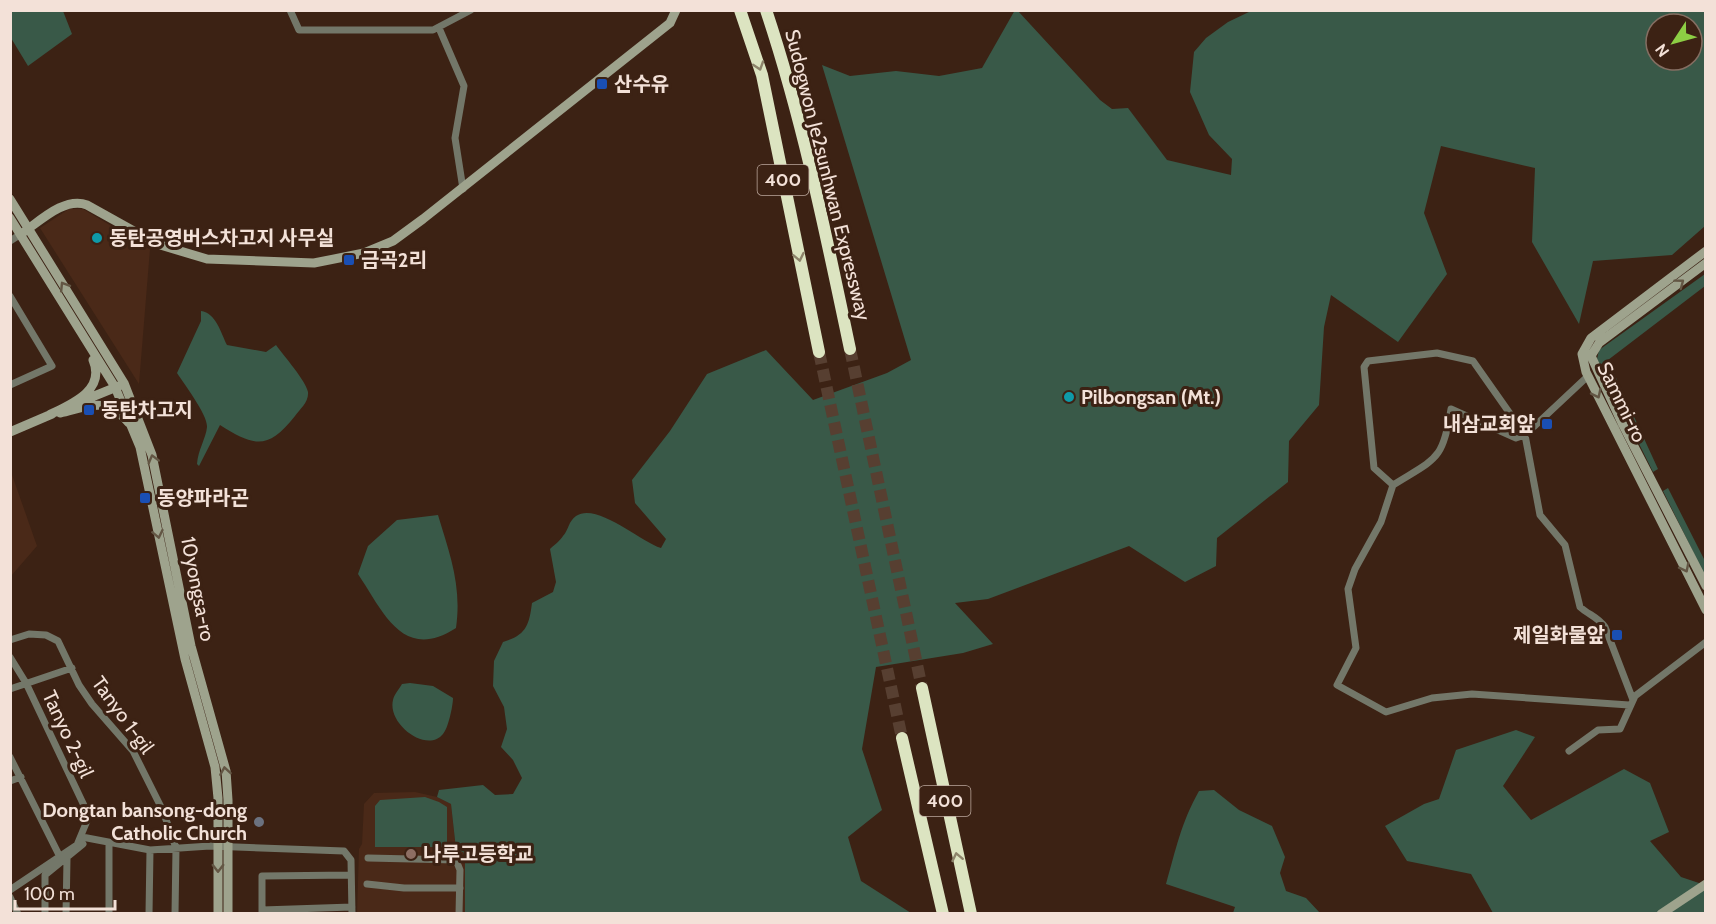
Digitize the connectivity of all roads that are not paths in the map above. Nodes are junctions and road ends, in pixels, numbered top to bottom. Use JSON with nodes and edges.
{"nodes":[{"id":1,"x":290,"y":10,"type":"edge"},
{"id":2,"x":471,"y":10,"type":"edge"},
{"id":3,"x":676,"y":10,"type":"edge"},
{"id":4,"x":740,"y":10,"type":"edge"},
{"id":5,"x":766,"y":10,"type":"edge"},
{"id":6,"x":439,"y":28,"type":"junction"},
{"id":7,"x":463,"y":189,"type":"junction"},
{"id":8,"x":10,"y":199,"type":"edge"},
{"id":9,"x":10,"y":218,"type":"edge"},
{"id":10,"x":25,"y":232,"type":"junction"},
{"id":11,"x":10,"y":241,"type":"edge"},
{"id":12,"x":1706,"y":251,"type":"edge"},
{"id":13,"x":1706,"y":263,"type":"edge"},
{"id":14,"x":10,"y":296,"type":"edge"},
{"id":15,"x":65,"y":307,"type":"junction"},
{"id":16,"x":850,"y":349,"type":"tunnel mouth"},
{"id":17,"x":819,"y":352,"type":"tunnel mouth"},
{"id":18,"x":1588,"y":376,"type":"junction"},
{"id":19,"x":12,"y":382,"type":"edge"},
{"id":20,"x":119,"y":385,"type":"junction"},
{"id":21,"x":49,"y":415,"type":"junction"},
{"id":22,"x":134,"y":431,"type":"junction"},
{"id":23,"x":10,"y":432,"type":"edge"},
{"id":24,"x":1525,"y":435,"type":"junction"},
{"id":25,"x":1393,"y":484,"type":"junction"},
{"id":26,"x":1706,"y":586,"type":"edge"},
{"id":27,"x":1706,"y":610,"type":"edge"},
{"id":28,"x":10,"y":640,"type":"edge"},
{"id":29,"x":1706,"y":642,"type":"edge"},
{"id":30,"x":10,"y":657,"type":"edge"},
{"id":31,"x":72,"y":668,"type":"junction"},
{"id":32,"x":26,"y":683,"type":"junction"},
{"id":33,"x":922,"y":688,"type":"tunnel mouth"},
{"id":34,"x":10,"y":689,"type":"edge"},
{"id":35,"x":1631,"y":702,"type":"junction"},
{"id":36,"x":902,"y":738,"type":"tunnel mouth"},
{"id":37,"x":1569,"y":751,"type":"dead end"},
{"id":38,"x":10,"y":757,"type":"edge"},
{"id":39,"x":21,"y":777,"type":"junction"},
{"id":40,"x":10,"y":781,"type":"edge"},
{"id":41,"x":85,"y":838,"type":"junction"},
{"id":42,"x":109,"y":844,"type":"junction"},
{"id":43,"x":218,"y":847,"type":"junction"},
{"id":44,"x":229,"y":847,"type":"junction"},
{"id":45,"x":176,"y":848,"type":"junction"},
{"id":46,"x":150,"y":850,"type":"junction"},
{"id":47,"x":64,"y":858,"type":"junction"},
{"id":48,"x":368,"y":858,"type":"dead end"},
{"id":49,"x":351,"y":875,"type":"junction"},
{"id":50,"x":367,"y":884,"type":"dead end"},
{"id":51,"x":1706,"y":884,"type":"edge"},
{"id":52,"x":460,"y":888,"type":"junction"},
{"id":53,"x":10,"y":890,"type":"edge"},
{"id":54,"x":10,"y":897,"type":"edge"},
{"id":55,"x":352,"y":910,"type":"edge"},
{"id":56,"x":262,"y":912,"type":"edge"},
{"id":57,"x":18,"y":914,"type":"edge"},
{"id":58,"x":45,"y":914,"type":"edge"},
{"id":59,"x":66,"y":914,"type":"edge"},
{"id":60,"x":108,"y":914,"type":"edge"},
{"id":61,"x":149,"y":914,"type":"edge"},
{"id":62,"x":176,"y":914,"type":"edge"},
{"id":63,"x":218,"y":914,"type":"edge"},
{"id":64,"x":228,"y":914,"type":"edge"},
{"id":65,"x":459,"y":914,"type":"edge"},
{"id":66,"x":943,"y":914,"type":"edge"},
{"id":67,"x":971,"y":914,"type":"edge"},
{"id":68,"x":1661,"y":914,"type":"edge"}],
"edges":[{"from":1,"to":6,"type":"street"},
{"from":2,"to":6,"type":"street"},
{"from":3,"to":7,"type":"street"},
{"from":4,"to":17,"type":"highway","name":"Sudogwon Je2sunhwan Expressway","number":"400","one_way":true},
{"from":5,"to":16,"type":"highway","name":"Sudogwon Je2sunhwan Expressway","number":"400"},
{"from":6,"to":7,"type":"street"},
{"from":7,"to":10,"type":"street"},
{"from":8,"to":10,"type":"street","name":"10yongsa-ro"},
{"from":9,"to":10,"type":"street","name":"10yongsa-ro"},
{"from":10,"to":11,"type":"street"},
{"from":10,"to":15,"type":"street","name":"10yongsa-ro"},
{"from":20,"to":10,"type":"street","name":"10yongsa-ro","one_way":true},
{"from":12,"to":18,"type":"street","name":"Sammi-ro"},
{"from":26,"to":13,"type":"street","name":"Sammi-ro","one_way":true},
{"from":14,"to":19,"type":"street"},
{"from":15,"to":20,"type":"street","name":"10yongsa-ro"},
{"from":15,"to":21,"type":"street"},
{"from":18,"to":24,"type":"street"},
{"from":18,"to":27,"type":"street","name":"Sammi-ro","one_way":true},
{"from":20,"to":21,"type":"street"},
{"from":20,"to":22,"type":"street","name":"10yongsa-ro"},
{"from":44,"to":20,"type":"street","name":"10yongsa-ro","one_way":true},
{"from":21,"to":22,"type":"street"},
{"from":21,"to":23,"type":"street"},
{"from":22,"to":43,"type":"street","name":"10yongsa-ro","one_way":true},
{"from":24,"to":25,"type":"street"},
{"from":24,"to":25,"type":"street"},
{"from":24,"to":35,"type":"street"},
{"from":25,"to":35,"type":"street"},
{"from":28,"to":31,"type":"street","name":"Tanyo 1-gil"},
{"from":29,"to":35,"type":"street"},
{"from":30,"to":32,"type":"street","name":"Tanyo 2-gil"},
{"from":31,"to":32,"type":"street","name":"Tanyo 1-gil"},
{"from":31,"to":45,"type":"street","name":"Tanyo 1-gil"},
{"from":32,"to":34,"type":"street","name":"Tanyo 1-gil"},
{"from":32,"to":41,"type":"street","name":"Tanyo 2-gil"},
{"from":67,"to":33,"type":"highway","number":"400","one_way":true},
{"from":35,"to":37,"type":"street"},
{"from":36,"to":66,"type":"highway","number":"400"},
{"from":38,"to":39,"type":"street"},
{"from":39,"to":40,"type":"street"},
{"from":39,"to":47,"type":"street"},
{"from":41,"to":42,"type":"street"},
{"from":41,"to":47,"type":"street"},
{"from":42,"to":46,"type":"street"},
{"from":42,"to":60,"type":"street"},
{"from":43,"to":44,"type":"street"},
{"from":43,"to":45,"type":"street"},
{"from":43,"to":63,"type":"street","name":"10yongsa-ro","one_way":true},
{"from":44,"to":49,"type":"street"},
{"from":44,"to":64,"type":"street","name":"10yongsa-ro"},
{"from":45,"to":46,"type":"street"},
{"from":45,"to":62,"type":"street","name":"Tanyo 1-gil"},
{"from":46,"to":61,"type":"street"},
{"from":47,"to":53,"type":"street"},
{"from":47,"to":58,"type":"street"},
{"from":47,"to":59,"type":"street"},
{"from":48,"to":52,"type":"street"},
{"from":49,"to":55,"type":"street"},
{"from":49,"to":56,"type":"street"},
{"from":50,"to":52,"type":"street"},
{"from":51,"to":68,"type":"street"},
{"from":52,"to":65,"type":"street"},
{"from":54,"to":57,"type":"street"},
{"from":55,"to":56,"type":"street"}]}
